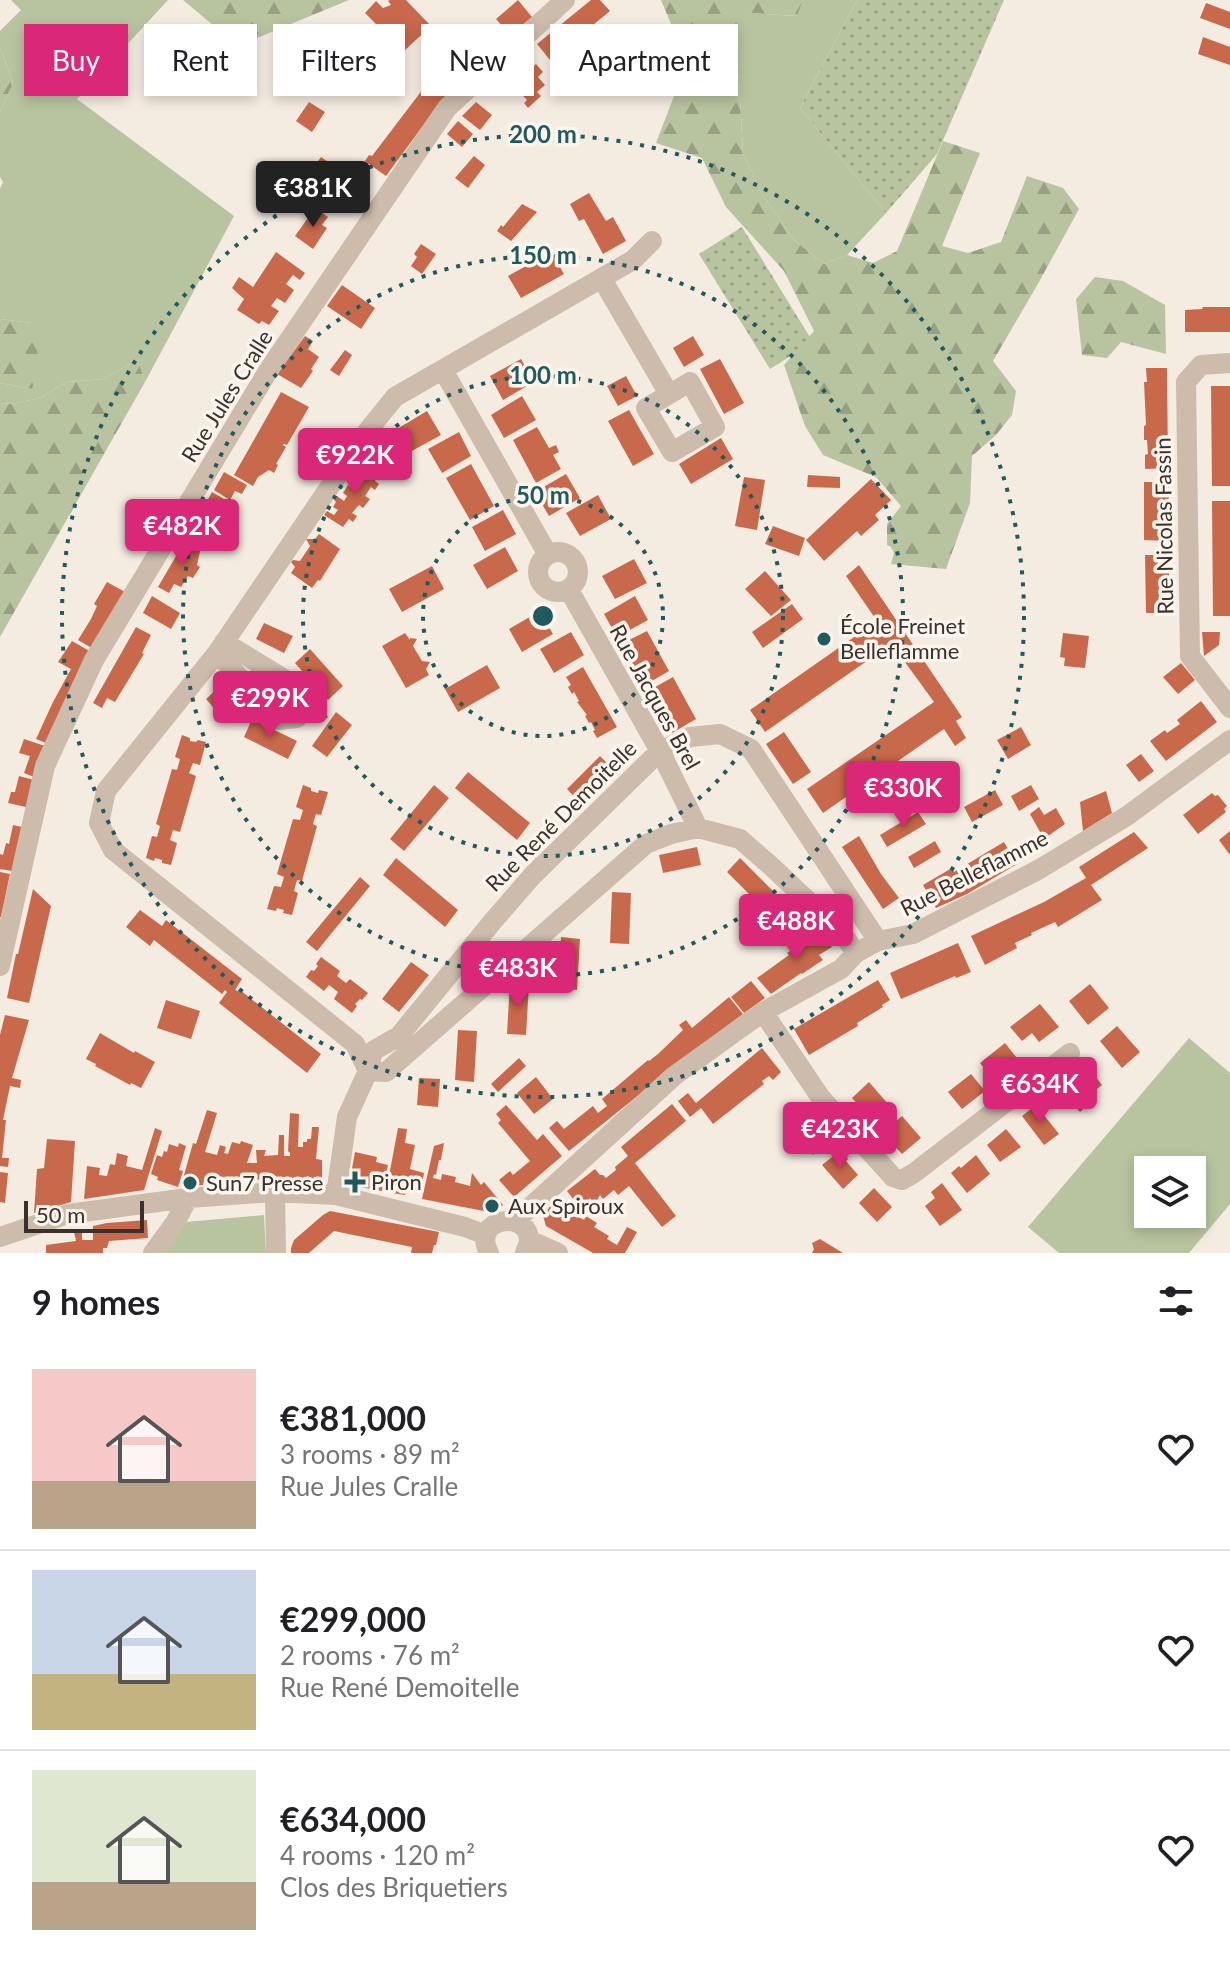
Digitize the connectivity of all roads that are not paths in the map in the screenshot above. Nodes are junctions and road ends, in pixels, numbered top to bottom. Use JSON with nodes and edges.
{"nodes":[{"id":1,"x":565,"y":0,"type":"edge"},
{"id":2,"x":652,"y":241,"type":"dead end"},
{"id":3,"x":602,"y":279,"type":"junction"},
{"id":4,"x":1230,"y":363,"type":"edge"},
{"id":5,"x":443,"y":370,"type":"junction"},
{"id":6,"x":669,"y":394,"type":"dead end"},
{"id":7,"x":547,"y":553,"type":"junction"},
{"id":8,"x":569,"y":590,"type":"junction"},
{"id":9,"x":1230,"y":708,"type":"edge"},
{"id":10,"x":1228,"y":745,"type":"edge"},
{"id":11,"x":660,"y":751,"type":"junction"},
{"id":12,"x":698,"y":828,"type":"junction"},
{"id":13,"x":863,"y":919,"type":"junction"},
{"id":14,"x":842,"y":933,"type":"junction"},
{"id":15,"x":878,"y":941,"type":"junction"},
{"id":16,"x":856,"y":953,"type":"junction"},
{"id":17,"x":0,"y":966,"type":"edge"},
{"id":18,"x":763,"y":1012,"type":"junction"},
{"id":19,"x":1070,"y":1053,"type":"dead end"},
{"id":20,"x":368,"y":1071,"type":"junction"},
{"id":21,"x":275,"y":1192,"type":"junction"},
{"id":22,"x":336,"y":1195,"type":"junction"},
{"id":23,"x":188,"y":1198,"type":"junction"},
{"id":24,"x":515,"y":1221,"type":"junction"},
{"id":25,"x":0,"y":1237,"type":"edge"},
{"id":26,"x":484,"y":1246,"type":"edge"},
{"id":27,"x":527,"y":1246,"type":"edge"},
{"id":28,"x":153,"y":1253,"type":"edge"},
{"id":29,"x":276,"y":1253,"type":"edge"},
{"id":30,"x":558,"y":1253,"type":"edge"}],
"edges":[{"from":1,"to":17,"type":"street","name":"Rue Jules Cralle"},
{"from":2,"to":3,"type":"street"},
{"from":3,"to":5,"type":"street"},
{"from":3,"to":6,"type":"street"},
{"from":4,"to":9,"type":"street","name":"Rue Nicolas Fassin"},
{"from":5,"to":7,"type":"street"},
{"from":5,"to":20,"type":"street"},
{"from":7,"to":8,"type":"street"},
{"from":7,"to":8,"type":"street"},
{"from":8,"to":11,"type":"street","name":"Rue Jacques Brel"},
{"from":10,"to":15,"type":"street","name":"Rue Belleflamme"},
{"from":11,"to":12,"type":"street","name":"Rue Jacques Brel"},
{"from":11,"to":13,"type":"street","name":"Rue René Demoitelle"},
{"from":11,"to":20,"type":"street","name":"Rue René Demoitelle"},
{"from":12,"to":14,"type":"street"},
{"from":12,"to":20,"type":"street"},
{"from":13,"to":14,"type":"street"},
{"from":13,"to":15,"type":"street","name":"Rue René Demoitelle"},
{"from":14,"to":16,"type":"street"},
{"from":15,"to":16,"type":"street","name":"Rue Belleflamme"},
{"from":16,"to":18,"type":"street","name":"Rue Belleflamme"},
{"from":18,"to":19,"type":"street"},
{"from":18,"to":24,"type":"street","name":"Rue Belleflamme"},
{"from":20,"to":22,"type":"street","name":"Rue René Demoitelle"},
{"from":21,"to":22,"type":"street"},
{"from":21,"to":23,"type":"street"},
{"from":21,"to":29,"type":"street"},
{"from":22,"to":26,"type":"street"},
{"from":23,"to":25,"type":"street"},
{"from":23,"to":28,"type":"street"},
{"from":24,"to":26,"type":"street","name":"Rue Belleflamme"},
{"from":24,"to":27,"type":"street"},
{"from":27,"to":30,"type":"street"}]}
